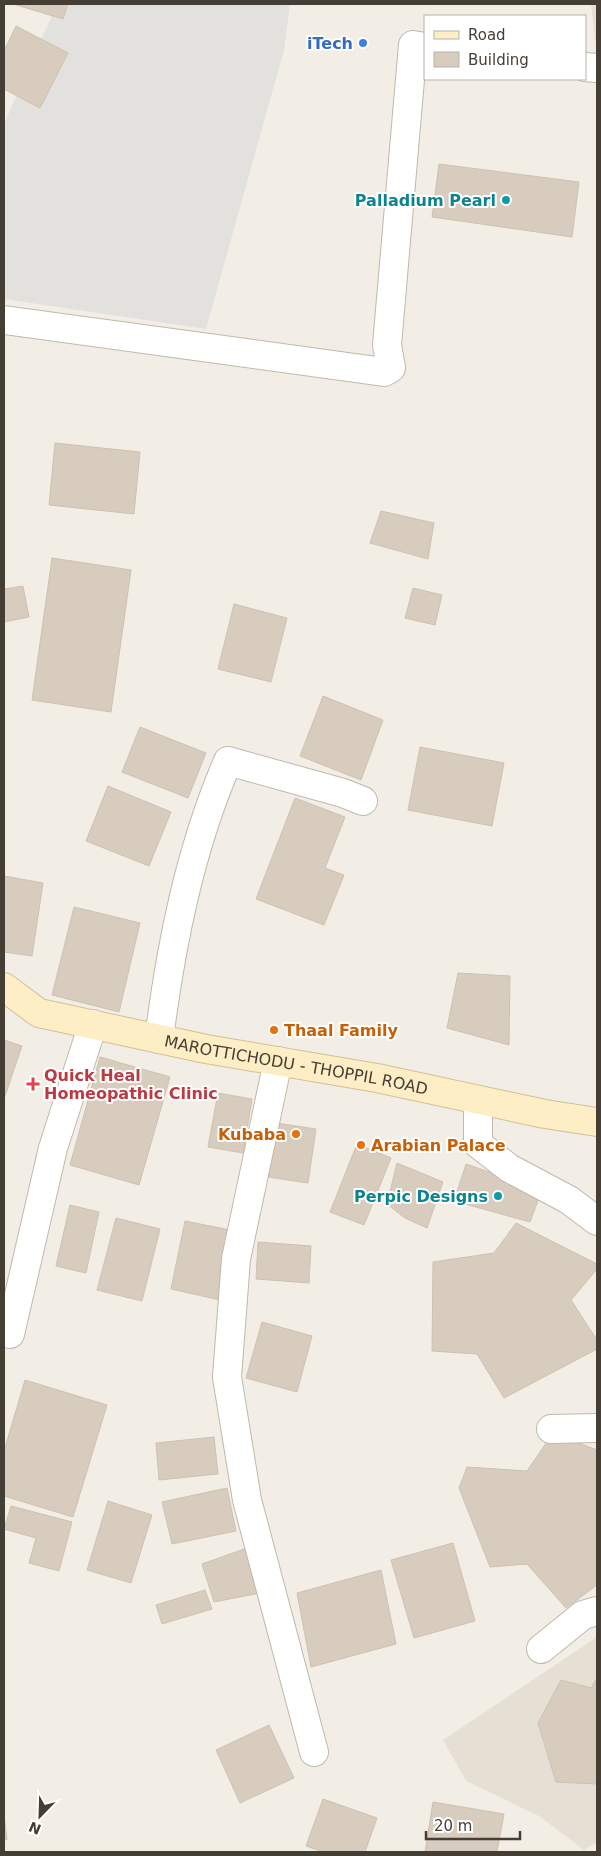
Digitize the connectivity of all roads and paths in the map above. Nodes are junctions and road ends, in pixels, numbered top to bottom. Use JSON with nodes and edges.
{"nodes":[{"id":1,"x":424,"y":47,"type":"edge"},
{"id":2,"x":4,"y":320,"type":"edge"},
{"id":3,"x":363,"y":801,"type":"dead end"},
{"id":4,"x":4,"y":987,"type":"edge"},
{"id":5,"x":93,"y":1024,"type":"junction"},
{"id":6,"x":159,"y":1038,"type":"junction"},
{"id":7,"x":278,"y":1061,"type":"junction"},
{"id":8,"x":478,"y":1100,"type":"junction"},
{"id":9,"x":597,"y":1122,"type":"edge"},
{"id":10,"x":597,"y":1220,"type":"edge"},
{"id":11,"x":10,"y":1334,"type":"dead end"},
{"id":12,"x":597,"y":1428,"type":"edge"},
{"id":13,"x":551,"y":1429,"type":"dead end"},
{"id":14,"x":597,"y":1611,"type":"edge"},
{"id":15,"x":541,"y":1649,"type":"dead end"},
{"id":16,"x":314,"y":1752,"type":"dead end"}],
"edges":[{"from":1,"to":2,"type":"street"},
{"from":3,"to":6,"type":"street"},
{"from":4,"to":5,"type":"main road","name":"MAROTTICHODU - THOPPIL ROAD"},
{"from":5,"to":6,"type":"main road","name":"MAROTTICHODU - THOPPIL ROAD"},
{"from":5,"to":11,"type":"street"},
{"from":6,"to":7,"type":"main road","name":"MAROTTICHODU - THOPPIL ROAD"},
{"from":7,"to":8,"type":"main road","name":"MAROTTICHODU - THOPPIL ROAD"},
{"from":7,"to":16,"type":"street"},
{"from":8,"to":9,"type":"main road","name":"MAROTTICHODU - THOPPIL ROAD"},
{"from":8,"to":10,"type":"street"},
{"from":12,"to":13,"type":"street"},
{"from":14,"to":15,"type":"street"}]}
